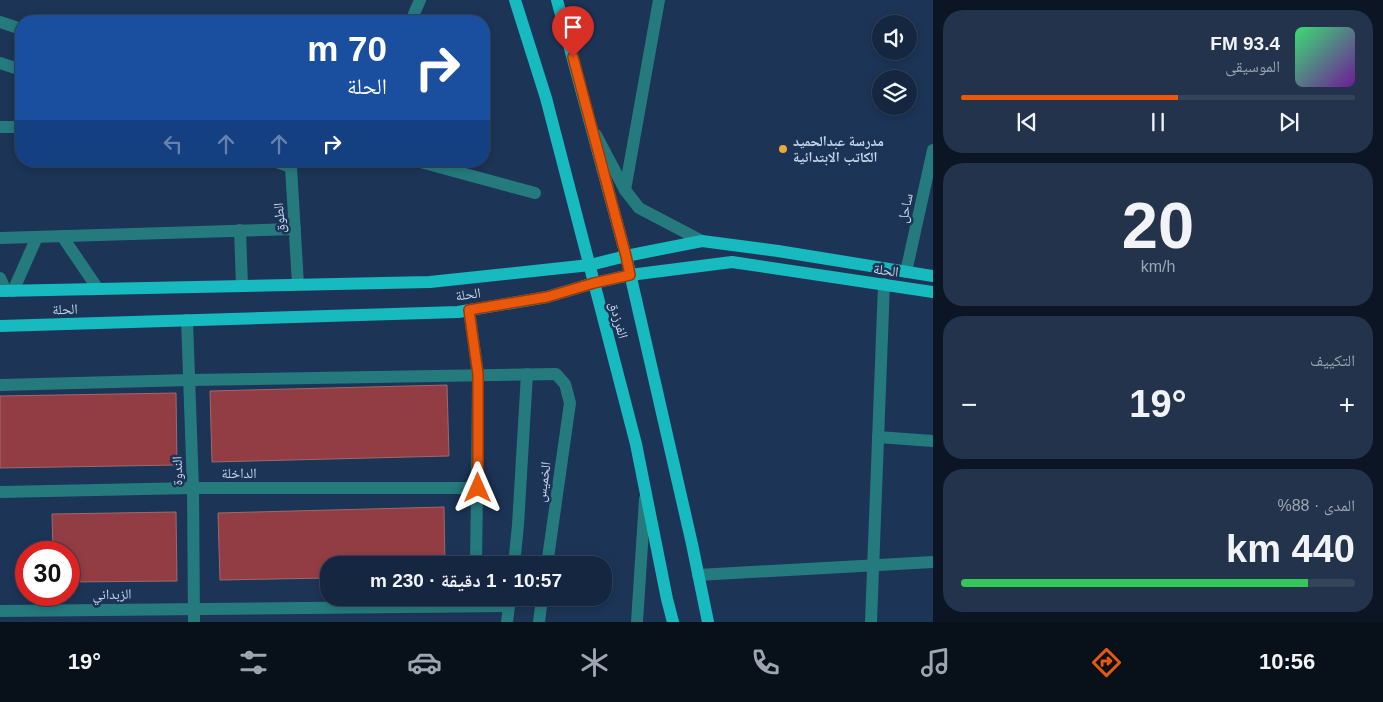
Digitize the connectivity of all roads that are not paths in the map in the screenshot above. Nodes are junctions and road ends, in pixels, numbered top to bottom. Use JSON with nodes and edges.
{"nodes":[{"id":1,"x":420,"y":0,"type":"edge"},
{"id":2,"x":515,"y":0,"type":"edge"},
{"id":3,"x":557,"y":0,"type":"edge"},
{"id":4,"x":659,"y":0,"type":"edge"},
{"id":5,"x":414,"y":15,"type":"edge"},
{"id":6,"x":0,"y":22,"type":"edge"},
{"id":7,"x":15,"y":27,"type":"edge"},
{"id":8,"x":0,"y":63,"type":"edge"},
{"id":9,"x":15,"y":68,"type":"edge"},
{"id":10,"x":592,"y":126,"type":"junction"},
{"id":11,"x":15,"y":127,"type":"edge"},
{"id":12,"x":0,"y":128,"type":"edge"},
{"id":13,"x":933,"y":150,"type":"edge"},
{"id":14,"x":291,"y":167,"type":"edge"},
{"id":15,"x":440,"y":167,"type":"edge"},
{"id":16,"x":625,"y":190,"type":"junction"},
{"id":17,"x":535,"y":192,"type":"dead end"},
{"id":18,"x":295,"y":229,"type":"junction"},
{"id":19,"x":240,"y":230,"type":"junction"},
{"id":20,"x":62,"y":236,"type":"junction"},
{"id":21,"x":37,"y":237,"type":"junction"},
{"id":22,"x":0,"y":238,"type":"edge"},
{"id":23,"x":702,"y":241,"type":"junction"},
{"id":24,"x":626,"y":256,"type":"junction"},
{"id":25,"x":590,"y":265,"type":"junction"},
{"id":26,"x":906,"y":272,"type":"junction"},
{"id":27,"x":630,"y":275,"type":"junction"},
{"id":28,"x":933,"y":276,"type":"edge"},
{"id":29,"x":0,"y":278,"type":"edge"},
{"id":30,"x":594,"y":283,"type":"junction"},
{"id":31,"x":298,"y":284,"type":"junction"},
{"id":32,"x":884,"y":284,"type":"junction"},
{"id":33,"x":242,"y":286,"type":"junction"},
{"id":34,"x":98,"y":289,"type":"junction"},
{"id":35,"x":6,"y":291,"type":"edge"},
{"id":36,"x":933,"y":292,"type":"edge"},
{"id":37,"x":469,"y":310,"type":"junction"},
{"id":38,"x":187,"y":320,"type":"junction"},
{"id":39,"x":0,"y":326,"type":"edge"},
{"id":40,"x":478,"y":374,"type":"junction"},
{"id":41,"x":527,"y":374,"type":"junction"},
{"id":42,"x":190,"y":380,"type":"junction"},
{"id":43,"x":0,"y":385,"type":"edge"},
{"id":44,"x":878,"y":438,"type":"junction"},
{"id":45,"x":933,"y":441,"type":"edge"},
{"id":46,"x":193,"y":488,"type":"junction"},
{"id":47,"x":478,"y":488,"type":"junction"},
{"id":48,"x":646,"y":491,"type":"junction"},
{"id":49,"x":0,"y":492,"type":"edge"},
{"id":50,"x":476,"y":556,"type":"edge"},
{"id":51,"x":515,"y":556,"type":"edge"},
{"id":52,"x":548,"y":556,"type":"edge"},
{"id":53,"x":933,"y":562,"type":"edge"},
{"id":54,"x":873,"y":566,"type":"junction"},
{"id":55,"x":698,"y":575,"type":"junction"},
{"id":56,"x":320,"y":605,"type":"edge"},
{"id":57,"x":509,"y":606,"type":"edge"},
{"id":58,"x":541,"y":606,"type":"edge"},
{"id":59,"x":194,"y":608,"type":"junction"},
{"id":60,"x":0,"y":611,"type":"edge"},
{"id":61,"x":194,"y":622,"type":"edge"},
{"id":62,"x":507,"y":622,"type":"edge"},
{"id":63,"x":539,"y":622,"type":"edge"},
{"id":64,"x":637,"y":622,"type":"edge"},
{"id":65,"x":673,"y":622,"type":"edge"},
{"id":66,"x":708,"y":622,"type":"edge"},
{"id":67,"x":871,"y":622,"type":"edge"}],
"edges":[{"from":1,"to":5,"type":"street"},
{"from":2,"to":25,"type":"main road","name":"الفرزدق"},
{"from":3,"to":10,"type":"main road","name":"الفرزدق"},
{"from":4,"to":16,"type":"street"},
{"from":6,"to":7,"type":"street"},
{"from":8,"to":9,"type":"street"},
{"from":10,"to":16,"type":"street","name":"الفرزدق"},
{"from":10,"to":24,"type":"main road","name":"الفرزدق"},
{"from":11,"to":12,"type":"street"},
{"from":13,"to":26,"type":"street","name":"ساحل"},
{"from":14,"to":18,"type":"street","name":"الطوق"},
{"from":15,"to":17,"type":"street"},
{"from":16,"to":23,"type":"street","name":"الفرزدق"},
{"from":18,"to":19,"type":"street"},
{"from":18,"to":31,"type":"street","name":"الطوق"},
{"from":19,"to":20,"type":"street"},
{"from":19,"to":33,"type":"street"},
{"from":20,"to":21,"type":"street"},
{"from":20,"to":34,"type":"street"},
{"from":21,"to":22,"type":"street"},
{"from":21,"to":35,"type":"street"},
{"from":23,"to":24,"type":"main road","name":"الحلة"},
{"from":23,"to":26,"type":"main road","name":"الحلة"},
{"from":24,"to":25,"type":"main road","name":"الحلة"},
{"from":24,"to":27,"type":"main road","name":"الفرزدق"},
{"from":25,"to":30,"type":"main road","name":"الفرزدق"},
{"from":25,"to":31,"type":"main road","name":"الحلة"},
{"from":26,"to":28,"type":"main road","name":"الحلة"},
{"from":27,"to":30,"type":"main road","name":"الحلة"},
{"from":27,"to":32,"type":"main road","name":"الحلة"},
{"from":27,"to":55,"type":"main road","name":"الفرزدق"},
{"from":29,"to":35,"type":"street"},
{"from":30,"to":37,"type":"main road","name":"الحلة"},
{"from":30,"to":48,"type":"main road","name":"الفرزدق"},
{"from":31,"to":33,"type":"main road","name":"الحلة"},
{"from":32,"to":36,"type":"main road","name":"الحلة"},
{"from":32,"to":44,"type":"street"},
{"from":33,"to":34,"type":"main road","name":"الحلة"},
{"from":34,"to":35,"type":"main road","name":"الحلة"},
{"from":37,"to":38,"type":"main road","name":"الحلة"},
{"from":37,"to":40,"type":"street"},
{"from":38,"to":39,"type":"main road","name":"الحلة"},
{"from":38,"to":42,"type":"street","name":"الندوة"},
{"from":40,"to":41,"type":"street"},
{"from":40,"to":42,"type":"street"},
{"from":40,"to":47,"type":"street"},
{"from":41,"to":51,"type":"street"},
{"from":41,"to":52,"type":"street","name":"الخميس"},
{"from":42,"to":43,"type":"street"},
{"from":42,"to":46,"type":"street","name":"الندوة"},
{"from":44,"to":45,"type":"street"},
{"from":44,"to":54,"type":"street"},
{"from":46,"to":47,"type":"street","name":"الداخلة"},
{"from":46,"to":49,"type":"street","name":"الداخلة"},
{"from":46,"to":59,"type":"street","name":"الندوة"},
{"from":47,"to":50,"type":"street"},
{"from":48,"to":64,"type":"street"},
{"from":48,"to":65,"type":"main road","name":"الفرزدق"},
{"from":53,"to":54,"type":"street"},
{"from":54,"to":55,"type":"street"},
{"from":54,"to":67,"type":"street"},
{"from":55,"to":66,"type":"main road","name":"الفرزدق"},
{"from":56,"to":59,"type":"street","name":"الزبداني"},
{"from":57,"to":62,"type":"street"},
{"from":58,"to":63,"type":"street"},
{"from":59,"to":60,"type":"street","name":"الزبداني"},
{"from":59,"to":61,"type":"street","name":"الندوة"}]}
